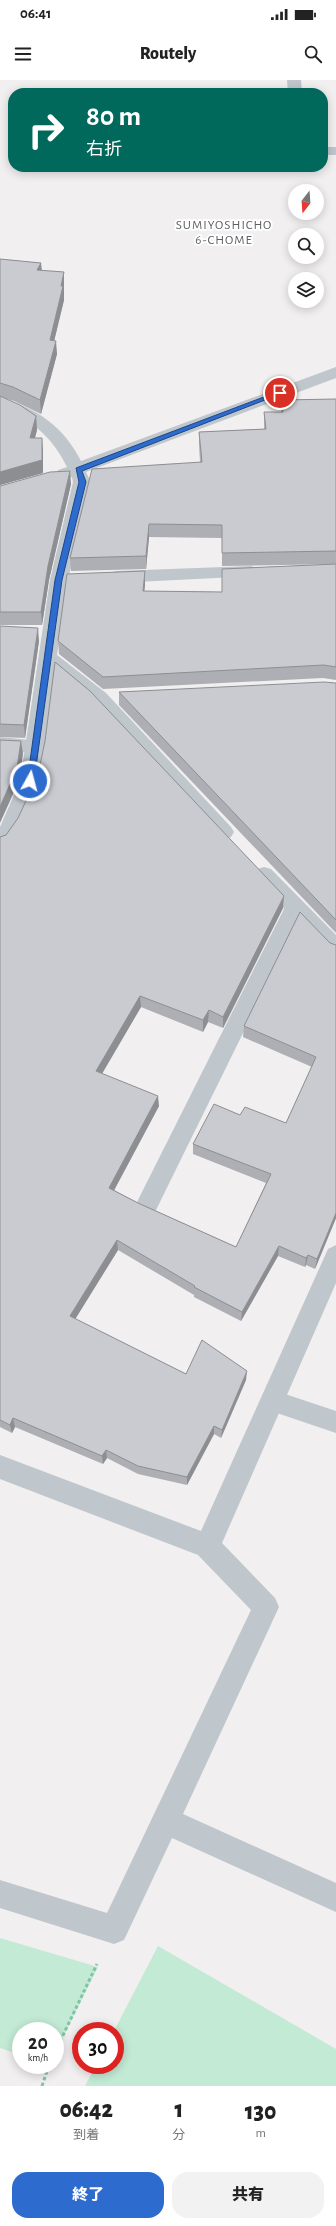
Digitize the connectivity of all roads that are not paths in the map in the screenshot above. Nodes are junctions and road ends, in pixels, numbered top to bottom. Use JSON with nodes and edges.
{"nodes":[{"id":1,"x":336,"y":372,"type":"edge"},
{"id":2,"x":0,"y":402,"type":"edge"},
{"id":3,"x":78,"y":470,"type":"junction"},
{"id":4,"x":48,"y":479,"type":"edge"},
{"id":5,"x":266,"y":572,"type":"edge"},
{"id":6,"x":97,"y":578,"type":"edge"},
{"id":7,"x":47,"y":656,"type":"junction"},
{"id":8,"x":122,"y":696,"type":"edge"},
{"id":9,"x":99,"y":698,"type":"junction"},
{"id":10,"x":0,"y":744,"type":"edge"},
{"id":11,"x":34,"y":746,"type":"junction"},
{"id":12,"x":0,"y":842,"type":"edge"},
{"id":13,"x":236,"y":845,"type":"edge"},
{"id":14,"x":252,"y":862,"type":"edge"},
{"id":15,"x":295,"y":907,"type":"junction"},
{"id":16,"x":336,"y":948,"type":"edge"},
{"id":17,"x":147,"y":1205,"type":"edge"},
{"id":18,"x":336,"y":1256,"type":"edge"},
{"id":19,"x":273,"y":1401,"type":"junction"},
{"id":20,"x":336,"y":1422,"type":"edge"},
{"id":21,"x":0,"y":1467,"type":"edge"},
{"id":22,"x":207,"y":1546,"type":"junction"},
{"id":23,"x":165,"y":1820,"type":"junction"},
{"id":24,"x":0,"y":1894,"type":"edge"},
{"id":25,"x":336,"y":1898,"type":"edge"}],
"edges":[{"from":1,"to":3,"type":"street"},
{"from":2,"to":3,"type":"street"},
{"from":3,"to":4,"type":"street"},
{"from":3,"to":7,"type":"street"},
{"from":5,"to":6,"type":"street"},
{"from":7,"to":9,"type":"street"},
{"from":7,"to":11,"type":"street"},
{"from":8,"to":9,"type":"street"},
{"from":9,"to":13,"type":"street"},
{"from":10,"to":11,"type":"lane"},
{"from":11,"to":12,"type":"street"},
{"from":14,"to":15,"type":"street"},
{"from":15,"to":16,"type":"street"},
{"from":15,"to":17,"type":"lane"},
{"from":18,"to":19,"type":"street"},
{"from":19,"to":20,"type":"lane"},
{"from":19,"to":22,"type":"street"},
{"from":21,"to":22,"type":"street"},
{"from":22,"to":23,"type":"street"},
{"from":23,"to":24,"type":"street"},
{"from":23,"to":25,"type":"street"}]}
